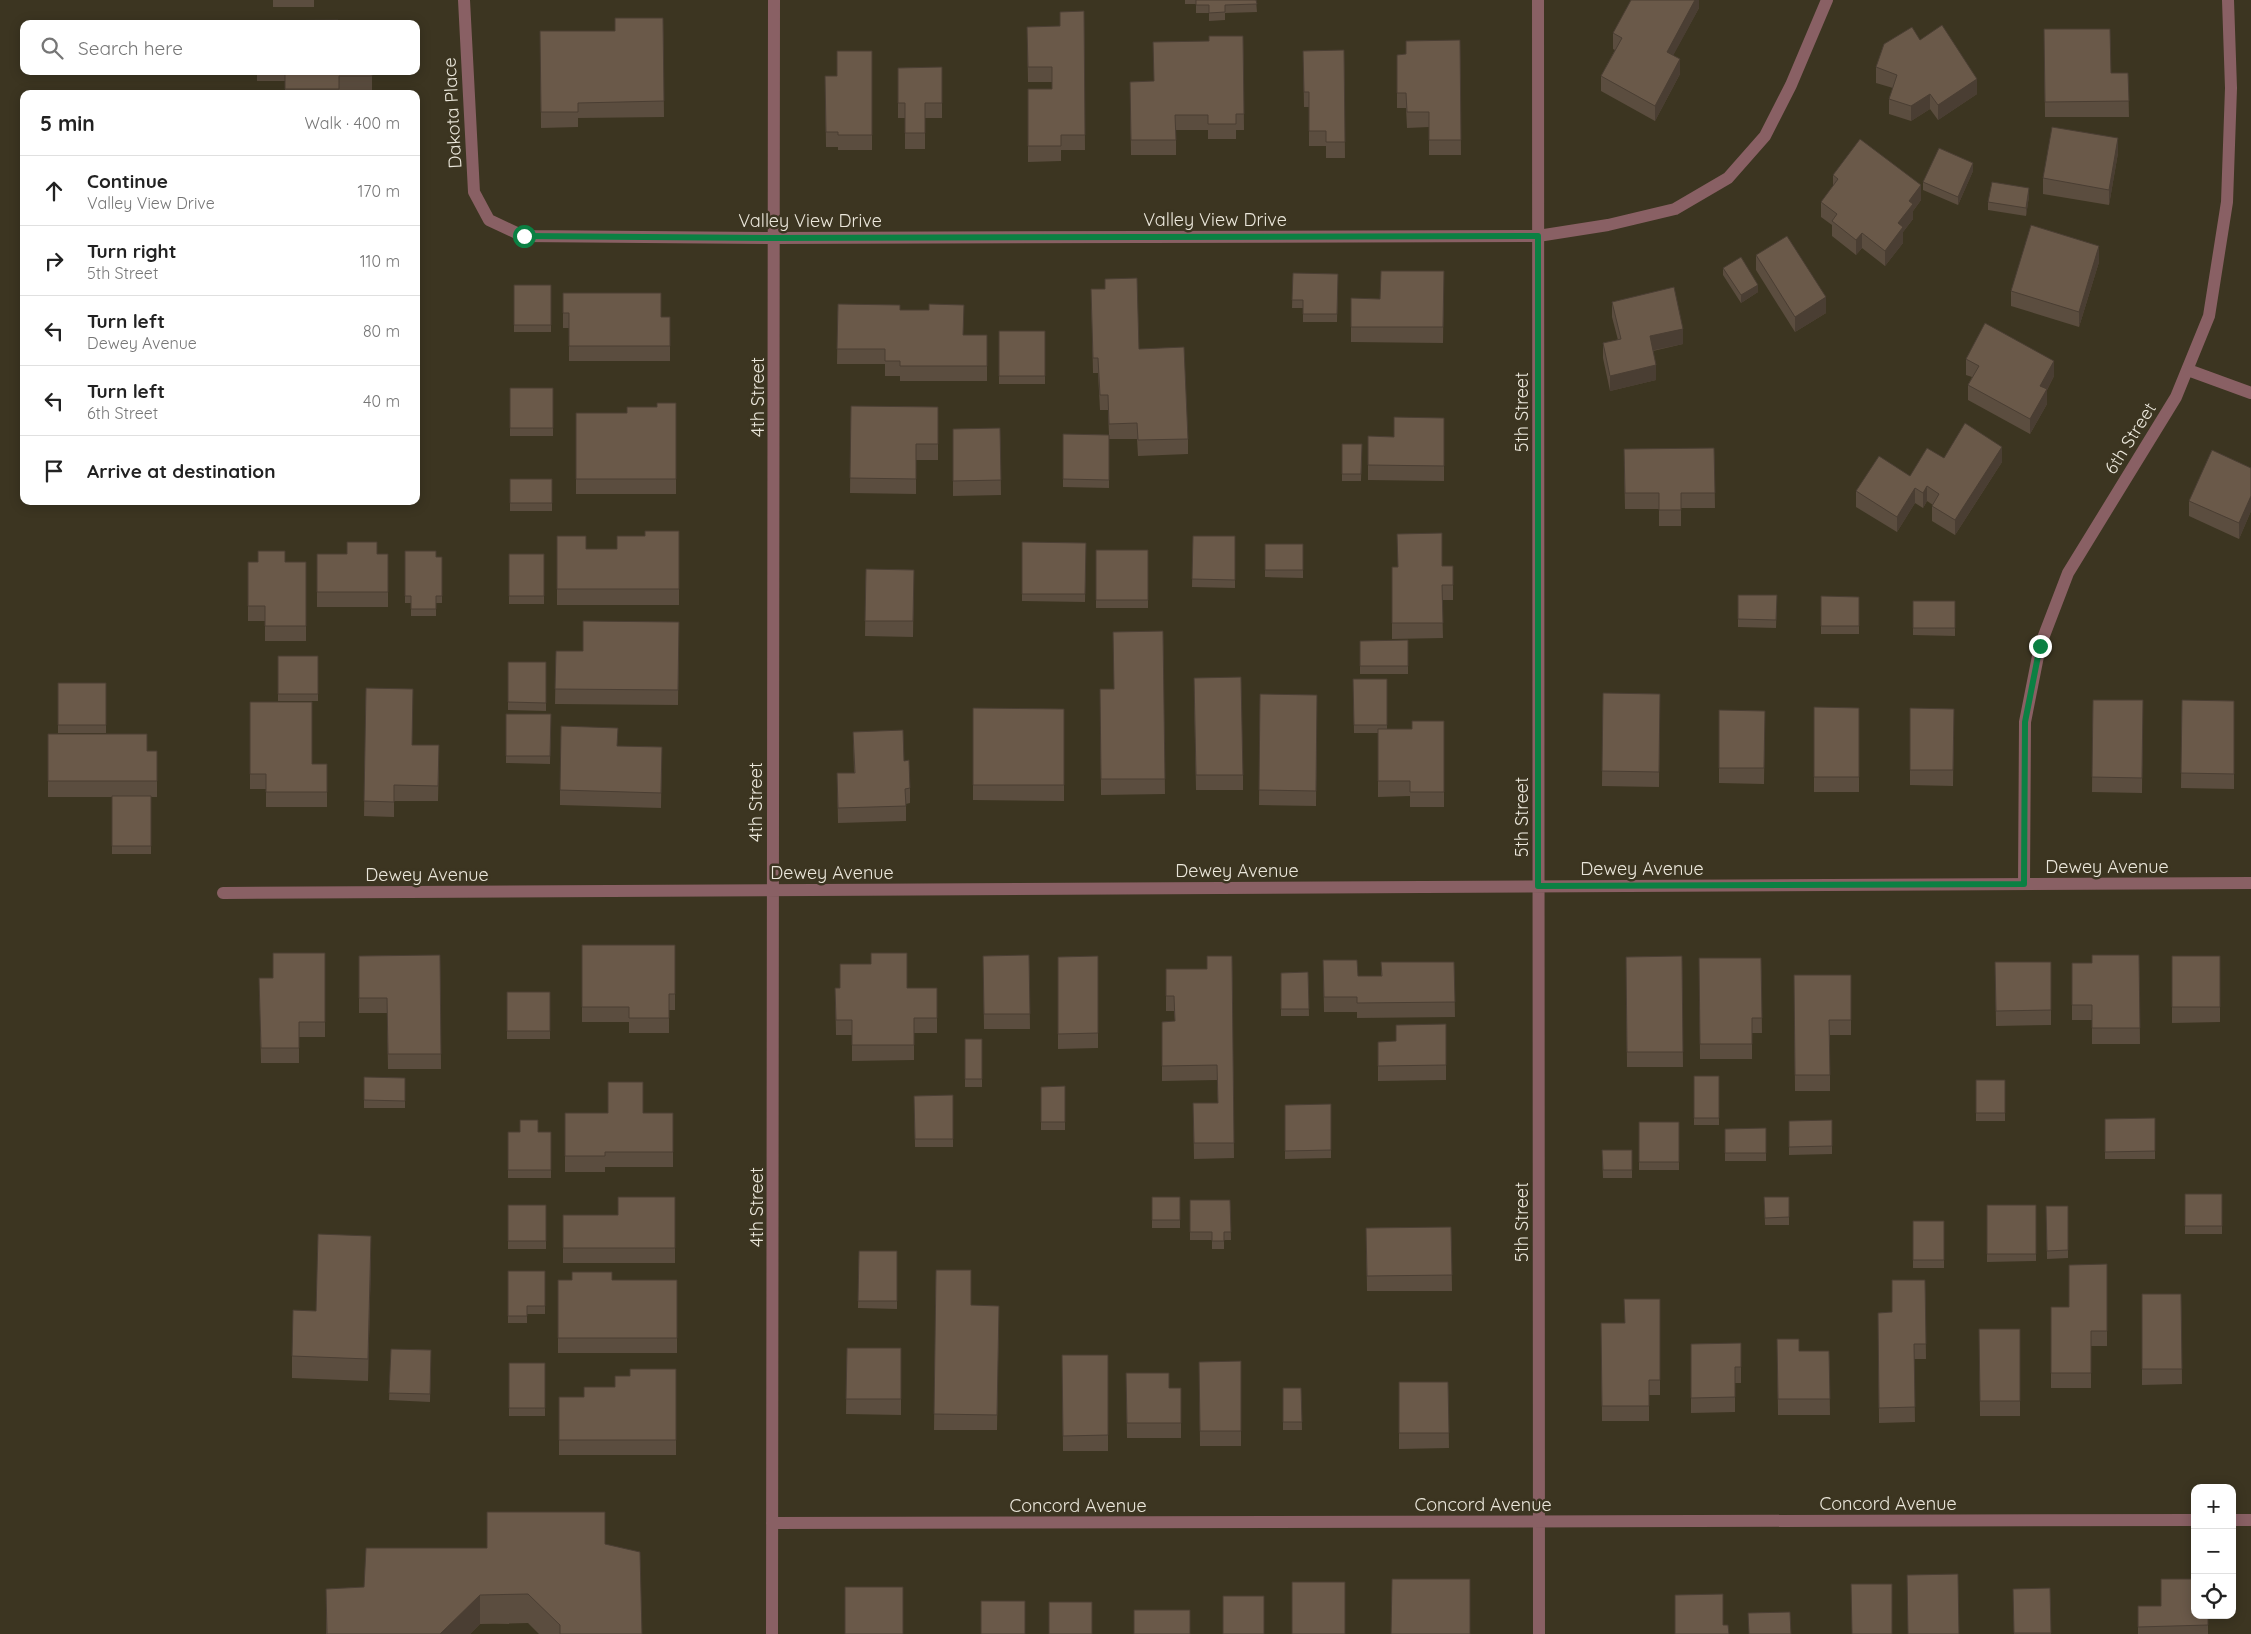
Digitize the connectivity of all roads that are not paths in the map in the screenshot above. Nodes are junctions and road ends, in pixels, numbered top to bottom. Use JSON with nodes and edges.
{"nodes":[{"id":1,"x":464,"y":0,"type":"edge"},
{"id":2,"x":774,"y":0,"type":"edge"},
{"id":3,"x":1538,"y":0,"type":"edge"},
{"id":4,"x":1827,"y":0,"type":"edge"},
{"id":5,"x":2228,"y":0,"type":"edge"},
{"id":6,"x":490,"y":220,"type":"joint"},
{"id":7,"x":1538,"y":236,"type":"junction"},
{"id":8,"x":775,"y":238,"type":"junction"},
{"id":9,"x":2188,"y":370,"type":"junction"},
{"id":10,"x":2251,"y":393,"type":"edge"},
{"id":11,"x":2251,"y":882,"type":"edge"},
{"id":12,"x":2024,"y":884,"type":"junction"},
{"id":13,"x":1538,"y":886,"type":"junction"},
{"id":14,"x":772,"y":890,"type":"junction"},
{"id":15,"x":223,"y":892,"type":"dead end"},
{"id":16,"x":2191,"y":1520,"type":"edge"},
{"id":17,"x":2236,"y":1520,"type":"edge"},
{"id":18,"x":2251,"y":1520,"type":"edge"},
{"id":19,"x":1538,"y":1521,"type":"junction"},
{"id":20,"x":772,"y":1523,"type":"junction"},
{"id":21,"x":772,"y":1634,"type":"edge"},
{"id":22,"x":1538,"y":1634,"type":"edge"}],
"edges":[{"from":1,"to":6,"type":"street","name":"Dakota Place"},
{"from":2,"to":8,"type":"street","name":"4th Street"},
{"from":3,"to":7,"type":"street","name":"5th Street"},
{"from":4,"to":7,"type":"street","name":"Valley View Drive"},
{"from":5,"to":9,"type":"street","name":"6th Street"},
{"from":6,"to":8,"type":"street","name":"Valley View Drive"},
{"from":7,"to":8,"type":"street","name":"Valley View Drive"},
{"from":7,"to":13,"type":"street","name":"5th Street"},
{"from":8,"to":14,"type":"street","name":"4th Street"},
{"from":9,"to":10,"type":"street"},
{"from":9,"to":12,"type":"street","name":"6th Street"},
{"from":11,"to":12,"type":"street","name":"Dewey Avenue"},
{"from":12,"to":13,"type":"street","name":"Dewey Avenue"},
{"from":13,"to":14,"type":"street","name":"Dewey Avenue"},
{"from":13,"to":19,"type":"street","name":"5th Street"},
{"from":14,"to":15,"type":"street","name":"Dewey Avenue"},
{"from":14,"to":20,"type":"street","name":"4th Street"},
{"from":16,"to":19,"type":"street","name":"Concord Avenue"},
{"from":17,"to":18,"type":"street"},
{"from":19,"to":20,"type":"street","name":"Concord Avenue"},
{"from":19,"to":22,"type":"street","name":"5th Street"},
{"from":20,"to":21,"type":"street","name":"4th Street"}]}
